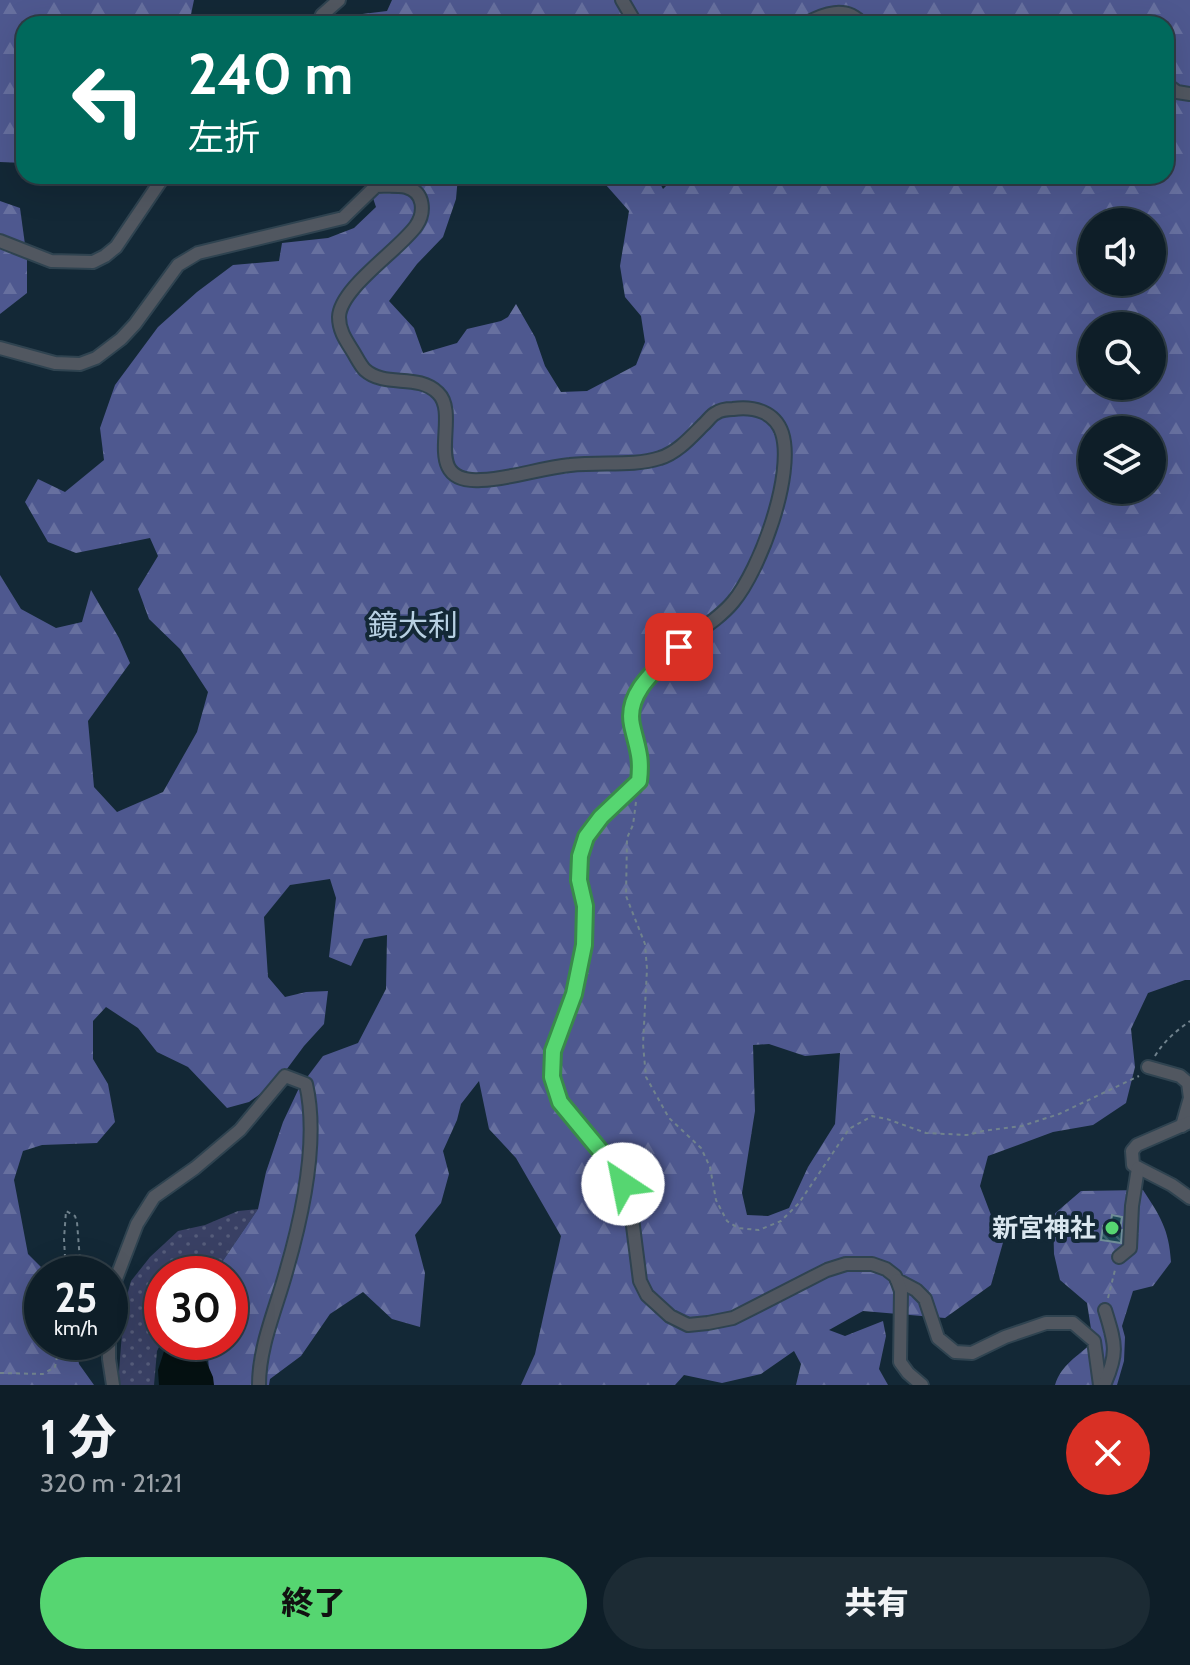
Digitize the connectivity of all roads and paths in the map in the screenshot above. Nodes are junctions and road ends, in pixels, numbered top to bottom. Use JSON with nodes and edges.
{"nodes":[{"id":1,"x":339,"y":0,"type":"edge"},
{"id":2,"x":322,"y":16,"type":"edge"},
{"id":3,"x":822,"y":16,"type":"edge"},
{"id":4,"x":851,"y":16,"type":"edge"},
{"id":5,"x":159,"y":184,"type":"edge"},
{"id":6,"x":0,"y":241,"type":"edge"},
{"id":7,"x":0,"y":348,"type":"edge"},
{"id":8,"x":639,"y":781,"type":"junction"},
{"id":9,"x":1190,"y":1021,"type":"edge"},
{"id":10,"x":1148,"y":1067,"type":"junction"},
{"id":11,"x":1186,"y":1124,"type":"edge"},
{"id":12,"x":1138,"y":1168,"type":"junction"},
{"id":13,"x":1190,"y":1198,"type":"edge"},
{"id":14,"x":65,"y":1256,"type":"edge"},
{"id":15,"x":82,"y":1256,"type":"edge"},
{"id":16,"x":125,"y":1256,"type":"edge"},
{"id":17,"x":1119,"y":1257,"type":"joint"},
{"id":18,"x":897,"y":1280,"type":"junction"},
{"id":19,"x":1105,"y":1310,"type":"joint"},
{"id":20,"x":56,"y":1360,"type":"edge"},
{"id":21,"x":109,"y":1360,"type":"edge"},
{"id":22,"x":0,"y":1373,"type":"edge"},
{"id":23,"x":113,"y":1385,"type":"edge"},
{"id":24,"x":259,"y":1385,"type":"edge"},
{"id":25,"x":922,"y":1385,"type":"edge"},
{"id":26,"x":1102,"y":1385,"type":"edge"}],
"edges":[{"from":1,"to":2,"type":"street"},
{"from":3,"to":4,"type":"street"},
{"from":5,"to":6,"type":"street"},
{"from":7,"to":8,"type":"street"},
{"from":8,"to":10,"type":"path"},
{"from":8,"to":18,"type":"street"},
{"from":9,"to":10,"type":"path"},
{"from":10,"to":11,"type":"street"},
{"from":11,"to":12,"type":"street"},
{"from":12,"to":13,"type":"street"},
{"from":12,"to":17,"type":"street"},
{"from":14,"to":15,"type":"path"},
{"from":16,"to":24,"type":"street"},
{"from":17,"to":19,"type":"path"},
{"from":18,"to":25,"type":"street"},
{"from":18,"to":26,"type":"street"},
{"from":19,"to":26,"type":"street"},
{"from":20,"to":22,"type":"path"},
{"from":21,"to":23,"type":"street"}]}
